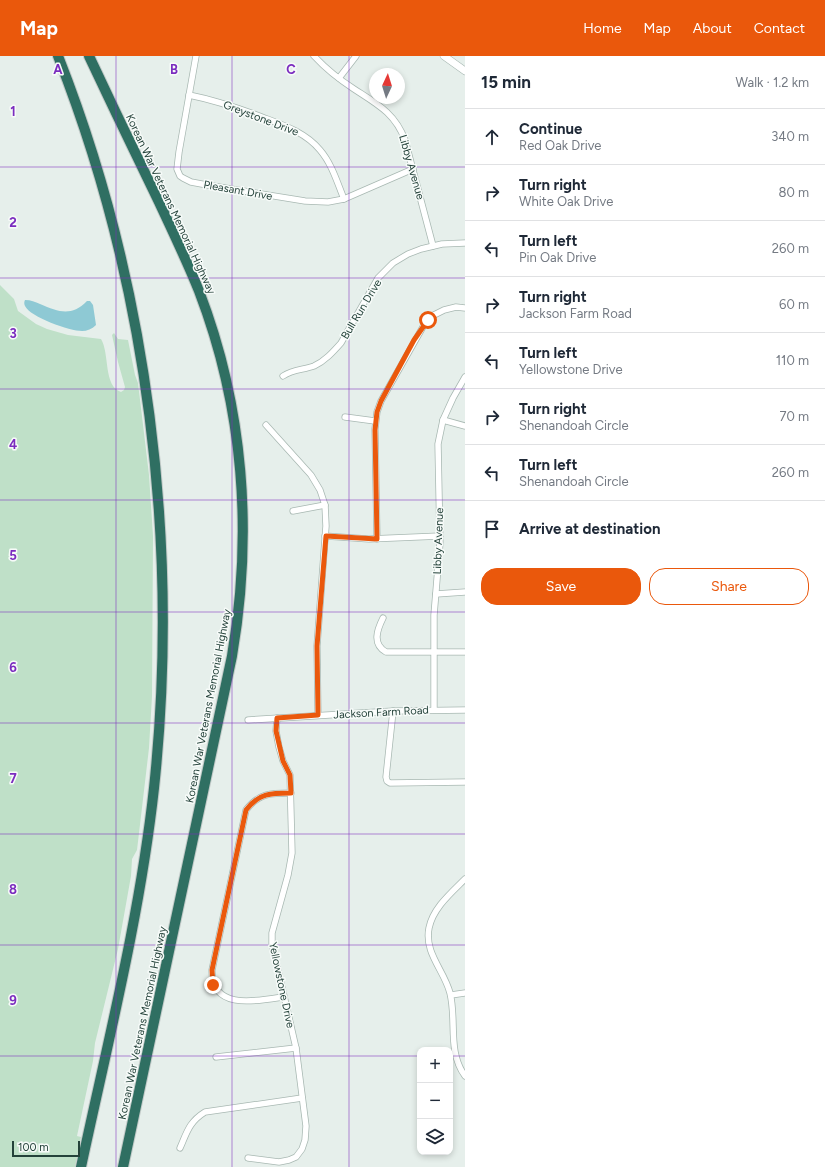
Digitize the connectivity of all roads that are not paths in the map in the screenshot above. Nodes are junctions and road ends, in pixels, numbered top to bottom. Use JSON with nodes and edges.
{"nodes":[{"id":1,"x":58,"y":56,"type":"edge"},
{"id":2,"x":90,"y":56,"type":"edge"},
{"id":3,"x":196,"y":56,"type":"edge"},
{"id":4,"x":314,"y":56,"type":"edge"},
{"id":5,"x":356,"y":56,"type":"edge"},
{"id":6,"x":444,"y":56,"type":"edge"},
{"id":7,"x":465,"y":70,"type":"edge"},
{"id":8,"x":339,"y":78,"type":"junction"},
{"id":9,"x":189,"y":95,"type":"junction"},
{"id":10,"x":413,"y":169,"type":"junction"},
{"id":11,"x":344,"y":199,"type":"junction"},
{"id":12,"x":465,"y":244,"type":"edge"},
{"id":13,"x":433,"y":246,"type":"junction"},
{"id":14,"x":465,"y":308,"type":"edge"},
{"id":15,"x":283,"y":376,"type":"dead end"},
{"id":16,"x":465,"y":377,"type":"edge"},
{"id":17,"x":345,"y":417,"type":"dead end"},
{"id":18,"x":443,"y":420,"type":"junction"},
{"id":19,"x":376,"y":421,"type":"junction"},
{"id":20,"x":266,"y":425,"type":"dead end"},
{"id":21,"x":465,"y":426,"type":"edge"},
{"id":22,"x":325,"y":505,"type":"junction"},
{"id":23,"x":293,"y":511,"type":"dead end"},
{"id":24,"x":326,"y":536,"type":"junction"},
{"id":25,"x":440,"y":536,"type":"junction"},
{"id":26,"x":377,"y":539,"type":"junction"},
{"id":27,"x":465,"y":592,"type":"edge"},
{"id":28,"x":436,"y":594,"type":"junction"},
{"id":29,"x":383,"y":618,"type":"dead end"},
{"id":30,"x":465,"y":652,"type":"edge"},
{"id":31,"x":433,"y":653,"type":"junction"},
{"id":32,"x":434,"y":710,"type":"junction"},
{"id":33,"x":465,"y":710,"type":"edge"},
{"id":34,"x":393,"y":712,"type":"junction"},
{"id":35,"x":318,"y":715,"type":"junction"},
{"id":36,"x":277,"y":718,"type":"junction"},
{"id":37,"x":248,"y":720,"type":"dead end"},
{"id":38,"x":465,"y":782,"type":"edge"},
{"id":39,"x":291,"y":793,"type":"junction"},
{"id":40,"x":465,"y":879,"type":"edge"},
{"id":41,"x":465,"y":993,"type":"edge"},
{"id":42,"x":451,"y":995,"type":"junction"},
{"id":43,"x":283,"y":997,"type":"junction"},
{"id":44,"x":296,"y":1048,"type":"junction"},
{"id":45,"x":216,"y":1057,"type":"dead end"},
{"id":46,"x":465,"y":1076,"type":"edge"},
{"id":47,"x":302,"y":1098,"type":"junction"},
{"id":48,"x":180,"y":1148,"type":"dead end"},
{"id":49,"x":248,"y":1158,"type":"dead end"},
{"id":50,"x":81,"y":1167,"type":"edge"},
{"id":51,"x":123,"y":1167,"type":"edge"}],
"edges":[{"from":1,"to":50,"type":"highway"},
{"from":2,"to":51,"type":"highway","name":"Korean War Veterans Memorial Highway"},
{"from":3,"to":9,"type":"street","name":"Pleasant Drive"},
{"from":4,"to":8,"type":"street","name":"Libby Avenue"},
{"from":5,"to":8,"type":"street"},
{"from":6,"to":7,"type":"street"},
{"from":8,"to":10,"type":"street","name":"Libby Avenue"},
{"from":9,"to":11,"type":"street","name":"Greystone Drive"},
{"from":9,"to":11,"type":"street","name":"Pleasant Drive"},
{"from":10,"to":11,"type":"street","name":"Pleasant Drive"},
{"from":10,"to":13,"type":"street","name":"Libby Avenue"},
{"from":12,"to":13,"type":"street","name":"Bull Run Drive"},
{"from":13,"to":15,"type":"street","name":"Bull Run Drive"},
{"from":14,"to":19,"type":"street"},
{"from":16,"to":18,"type":"street","name":"Libby Avenue"},
{"from":17,"to":19,"type":"street"},
{"from":18,"to":21,"type":"street"},
{"from":18,"to":25,"type":"street","name":"Libby Avenue"},
{"from":19,"to":26,"type":"street"},
{"from":20,"to":22,"type":"street"},
{"from":22,"to":23,"type":"street"},
{"from":22,"to":24,"type":"street"},
{"from":24,"to":26,"type":"street"},
{"from":24,"to":35,"type":"street"},
{"from":25,"to":26,"type":"street"},
{"from":25,"to":28,"type":"street","name":"Libby Avenue"},
{"from":27,"to":28,"type":"street"},
{"from":28,"to":31,"type":"street","name":"Libby Avenue"},
{"from":29,"to":31,"type":"street"},
{"from":30,"to":31,"type":"street"},
{"from":31,"to":32,"type":"street","name":"Libby Avenue"},
{"from":32,"to":33,"type":"street","name":"Jackson Farm Road"},
{"from":32,"to":34,"type":"street","name":"Jackson Farm Road"},
{"from":34,"to":35,"type":"street","name":"Jackson Farm Road"},
{"from":34,"to":38,"type":"street"},
{"from":35,"to":36,"type":"street","name":"Jackson Farm Road"},
{"from":36,"to":37,"type":"street","name":"Jackson Farm Road"},
{"from":36,"to":39,"type":"street","name":"Yellowstone Drive"},
{"from":39,"to":43,"type":"street","name":"Yellowstone Drive"},
{"from":39,"to":43,"type":"street"},
{"from":40,"to":42,"type":"street"},
{"from":41,"to":42,"type":"street"},
{"from":42,"to":46,"type":"street"},
{"from":43,"to":44,"type":"street","name":"Yellowstone Drive"},
{"from":44,"to":45,"type":"street"},
{"from":44,"to":47,"type":"street","name":"Yellowstone Drive"},
{"from":47,"to":48,"type":"street"},
{"from":47,"to":49,"type":"street","name":"Yellowstone Drive"}]}
